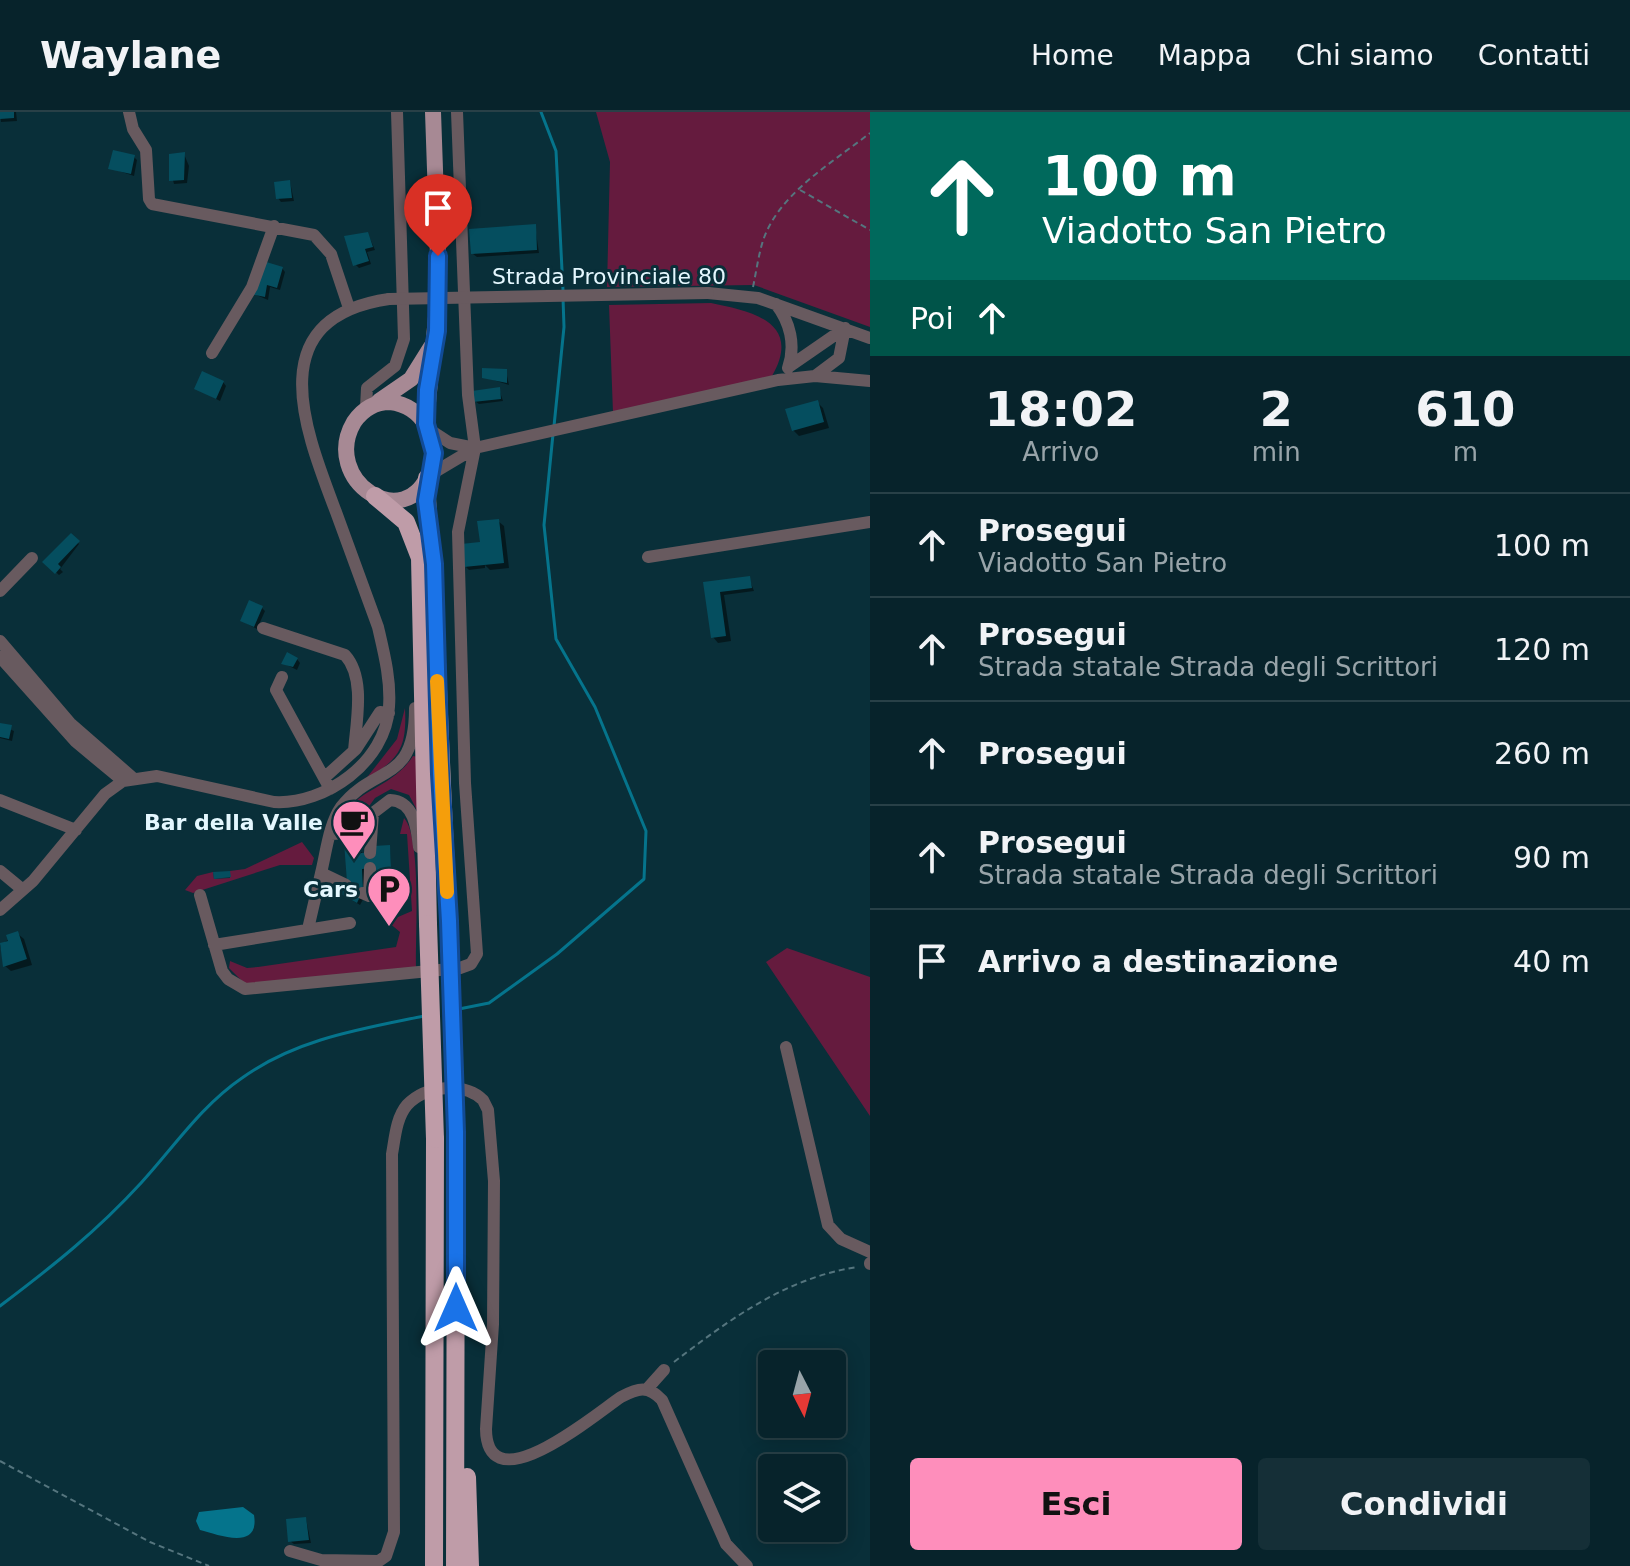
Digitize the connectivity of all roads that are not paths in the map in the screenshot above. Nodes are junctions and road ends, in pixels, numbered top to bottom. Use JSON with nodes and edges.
{"nodes":[{"id":1,"x":129,"y":112,"type":"edge"},
{"id":2,"x":397,"y":112,"type":"edge"},
{"id":3,"x":433,"y":112,"type":"edge"},
{"id":4,"x":457,"y":112,"type":"edge"},
{"id":5,"x":274,"y":226,"type":"junction"},
{"id":6,"x":776,"y":304,"type":"junction"},
{"id":7,"x":349,"y":308,"type":"junction"},
{"id":8,"x":845,"y":328,"type":"junction"},
{"id":9,"x":437,"y":331,"type":"junction"},
{"id":10,"x":870,"y":338,"type":"edge"},
{"id":11,"x":212,"y":353,"type":"dead end"},
{"id":12,"x":790,"y":366,"type":"junction"},
{"id":13,"x":815,"y":376,"type":"junction"},
{"id":14,"x":778,"y":380,"type":"junction"},
{"id":15,"x":870,"y":381,"type":"edge"},
{"id":16,"x":369,"y":407,"type":"junction"},
{"id":17,"x":428,"y":427,"type":"junction"},
{"id":18,"x":475,"y":448,"type":"junction"},
{"id":19,"x":428,"y":477,"type":"junction"},
{"id":20,"x":375,"y":496,"type":"junction"},
{"id":21,"x":870,"y":522,"type":"edge"},
{"id":22,"x":648,"y":557,"type":"dead end"},
{"id":23,"x":32,"y":558,"type":"dead end"},
{"id":24,"x":420,"y":558,"type":"junction"},
{"id":25,"x":0,"y":591,"type":"edge"},
{"id":26,"x":263,"y":628,"type":"dead end"},
{"id":27,"x":0,"y":641,"type":"edge"},
{"id":28,"x":0,"y":657,"type":"edge"},
{"id":29,"x":5,"y":669,"type":"edge"},
{"id":30,"x":282,"y":677,"type":"dead end"},
{"id":31,"x":389,"y":713,"type":"junction"},
{"id":32,"x":354,"y":751,"type":"junction"},
{"id":33,"x":128,"y":780,"type":"junction"},
{"id":34,"x":327,"y":783,"type":"junction"},
{"id":35,"x":0,"y":800,"type":"edge"},
{"id":36,"x":76,"y":830,"type":"junction"},
{"id":37,"x":370,"y":832,"type":"junction"},
{"id":38,"x":331,"y":834,"type":"junction"},
{"id":39,"x":370,"y":853,"type":"dead end"},
{"id":40,"x":370,"y":868,"type":"dead end"},
{"id":41,"x":0,"y":871,"type":"edge"},
{"id":42,"x":321,"y":873,"type":"junction"},
{"id":43,"x":346,"y":885,"type":"dead end"},
{"id":44,"x":23,"y":890,"type":"junction"},
{"id":45,"x":362,"y":893,"type":"dead end"},
{"id":46,"x":200,"y":895,"type":"dead end"},
{"id":47,"x":0,"y":910,"type":"edge"},
{"id":48,"x":350,"y":923,"type":"dead end"},
{"id":49,"x":428,"y":924,"type":"junction"},
{"id":50,"x":308,"y":929,"type":"junction"},
{"id":51,"x":214,"y":945,"type":"junction"},
{"id":52,"x":786,"y":1047,"type":"dead end"},
{"id":53,"x":870,"y":1252,"type":"edge"},
{"id":54,"x":456,"y":1367,"type":"junction"},
{"id":55,"x":664,"y":1370,"type":"road end"},
{"id":56,"x":647,"y":1389,"type":"junction"},
{"id":57,"x":290,"y":1551,"type":"dead end"},
{"id":58,"x":375,"y":1563,"type":"edge"},
{"id":59,"x":431,"y":1566,"type":"edge"},
{"id":60,"x":455,"y":1566,"type":"edge"},
{"id":61,"x":470,"y":1566,"type":"edge"},
{"id":62,"x":747,"y":1566,"type":"edge"}],
"edges":[{"from":1,"to":5,"type":"street"},
{"from":2,"to":16,"type":"street"},
{"from":3,"to":9,"type":"main road"},
{"from":4,"to":18,"type":"street"},
{"from":5,"to":7,"type":"street"},
{"from":5,"to":11,"type":"street"},
{"from":6,"to":7,"type":"street","name":"Strada Provinciale 80","bridge":true},
{"from":6,"to":8,"type":"street","name":"Strada Provinciale 80"},
{"from":6,"to":12,"type":"street"},
{"from":7,"to":31,"type":"street"},
{"from":8,"to":10,"type":"street","name":"Strada Provinciale 80"},
{"from":8,"to":12,"type":"street"},
{"from":8,"to":13,"type":"street"},
{"from":9,"to":16,"type":"main road"},
{"from":9,"to":17,"type":"main road"},
{"from":12,"to":14,"type":"street"},
{"from":13,"to":14,"type":"street"},
{"from":13,"to":15,"type":"street"},
{"from":14,"to":18,"type":"street"},
{"from":16,"to":17,"type":"main road"},
{"from":16,"to":20,"type":"main road"},
{"from":17,"to":18,"type":"street"},
{"from":17,"to":19,"type":"main road"},
{"from":18,"to":19,"type":"street"},
{"from":18,"to":51,"type":"street"},
{"from":19,"to":20,"type":"main road"},
{"from":19,"to":54,"type":"highway","bridge":true},
{"from":20,"to":24,"type":"highway"},
{"from":21,"to":22,"type":"street"},
{"from":23,"to":25,"type":"street"},
{"from":24,"to":38,"type":"street"},
{"from":24,"to":49,"type":"highway"},
{"from":26,"to":32,"type":"street"},
{"from":27,"to":33,"type":"street"},
{"from":28,"to":29,"type":"street"},
{"from":29,"to":33,"type":"street"},
{"from":30,"to":34,"type":"street"},
{"from":31,"to":32,"type":"street"},
{"from":31,"to":34,"type":"street"},
{"from":32,"to":34,"type":"street"},
{"from":33,"to":34,"type":"street"},
{"from":33,"to":36,"type":"street"},
{"from":35,"to":36,"type":"street"},
{"from":36,"to":44,"type":"street"},
{"from":37,"to":38,"type":"street"},
{"from":37,"to":39,"type":"street"},
{"from":37,"to":49,"type":"street"},
{"from":38,"to":42,"type":"street"},
{"from":40,"to":45,"type":"street"},
{"from":41,"to":44,"type":"street"},
{"from":42,"to":43,"type":"street"},
{"from":42,"to":50,"type":"street"},
{"from":44,"to":47,"type":"street"},
{"from":46,"to":51,"type":"street"},
{"from":48,"to":50,"type":"street"},
{"from":49,"to":59,"type":"highway","bridge":true},
{"from":50,"to":51,"type":"street"},
{"from":52,"to":53,"type":"street"},
{"from":54,"to":60,"type":"highway"},
{"from":54,"to":61,"type":"highway"},
{"from":55,"to":56,"type":"street"},
{"from":56,"to":58,"type":"street"},
{"from":56,"to":62,"type":"street"},
{"from":57,"to":58,"type":"street"}]}
